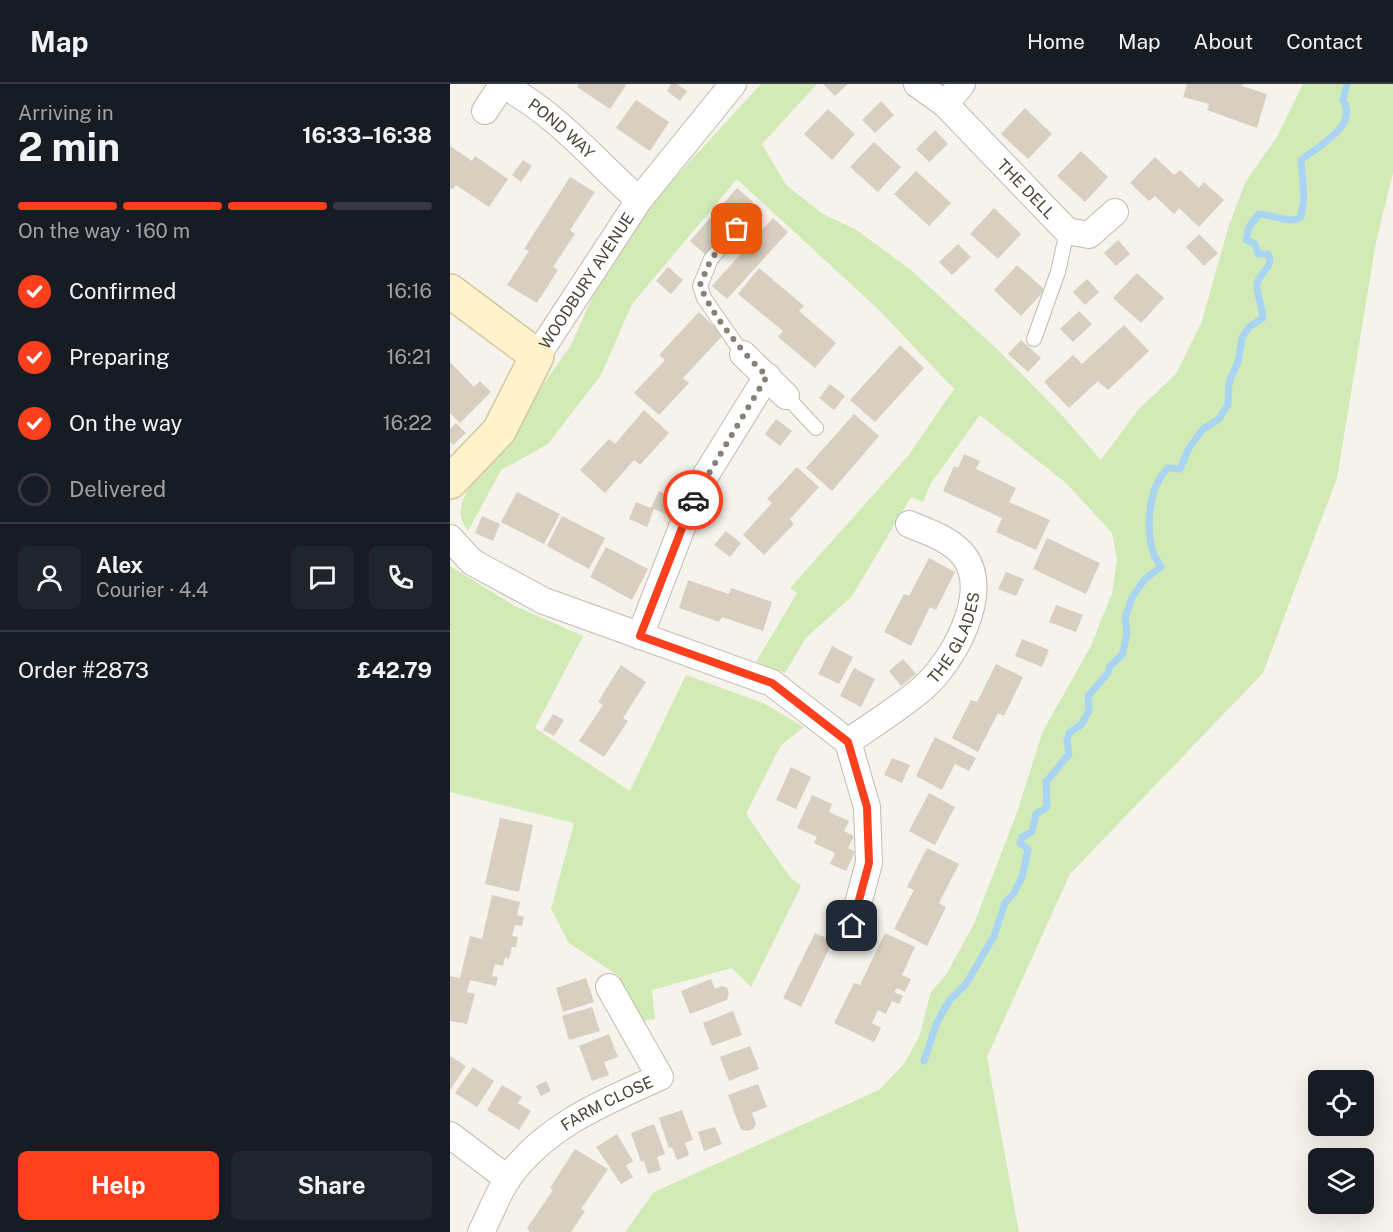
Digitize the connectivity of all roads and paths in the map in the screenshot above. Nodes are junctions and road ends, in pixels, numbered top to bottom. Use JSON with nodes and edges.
{"nodes":[{"id":1,"x":733,"y":84,"type":"edge"},
{"id":2,"x":917,"y":84,"type":"edge"},
{"id":3,"x":962,"y":84,"type":"edge"},
{"id":4,"x":945,"y":104,"type":"junction"},
{"id":5,"x":485,"y":111,"type":"dead end"},
{"id":6,"x":639,"y":200,"type":"junction"},
{"id":7,"x":1115,"y":212,"type":"dead end"},
{"id":8,"x":750,"y":213,"type":"dead end"},
{"id":9,"x":1067,"y":231,"type":"junction"},
{"id":10,"x":450,"y":291,"type":"edge"},
{"id":11,"x":1034,"y":339,"type":"dead end"},
{"id":12,"x":744,"y":354,"type":"joint"},
{"id":13,"x":537,"y":356,"type":"junction"},
{"id":14,"x":767,"y":376,"type":"junction"},
{"id":15,"x":786,"y":396,"type":"joint"},
{"id":16,"x":816,"y":428,"type":"dead end"},
{"id":17,"x":450,"y":482,"type":"edge"},
{"id":18,"x":909,"y":524,"type":"dead end"},
{"id":19,"x":450,"y":538,"type":"edge"},
{"id":20,"x":640,"y":636,"type":"junction"},
{"id":21,"x":848,"y":742,"type":"junction"},
{"id":22,"x":852,"y":926,"type":"dead end"},
{"id":23,"x":609,"y":987,"type":"dead end"},
{"id":24,"x":450,"y":1135,"type":"edge"},
{"id":25,"x":508,"y":1179,"type":"junction"},
{"id":26,"x":481,"y":1232,"type":"edge"}],
"edges":[{"from":1,"to":6,"type":"street","name":"WOODBURY AVENUE"},
{"from":2,"to":4,"type":"street","name":"THE DELL"},
{"from":3,"to":4,"type":"street"},
{"from":4,"to":9,"type":"street","name":"THE DELL"},
{"from":5,"to":6,"type":"street","name":"POND WAY"},
{"from":6,"to":13,"type":"street","name":"WOODBURY AVENUE"},
{"from":7,"to":9,"type":"street","name":"THE DELL"},
{"from":8,"to":12,"type":"lane"},
{"from":9,"to":11,"type":"lane"},
{"from":10,"to":13,"type":"street"},
{"from":12,"to":14,"type":"street"},
{"from":13,"to":17,"type":"street","name":"WOODBURY AVENUE"},
{"from":14,"to":15,"type":"street"},
{"from":14,"to":20,"type":"street"},
{"from":15,"to":16,"type":"lane"},
{"from":18,"to":21,"type":"street","name":"THE GLADES"},
{"from":19,"to":20,"type":"street"},
{"from":20,"to":21,"type":"street"},
{"from":21,"to":22,"type":"street"},
{"from":23,"to":25,"type":"street","name":"FARM CLOSE"},
{"from":24,"to":25,"type":"street"},
{"from":25,"to":26,"type":"street","name":"FARM CLOSE"}]}
